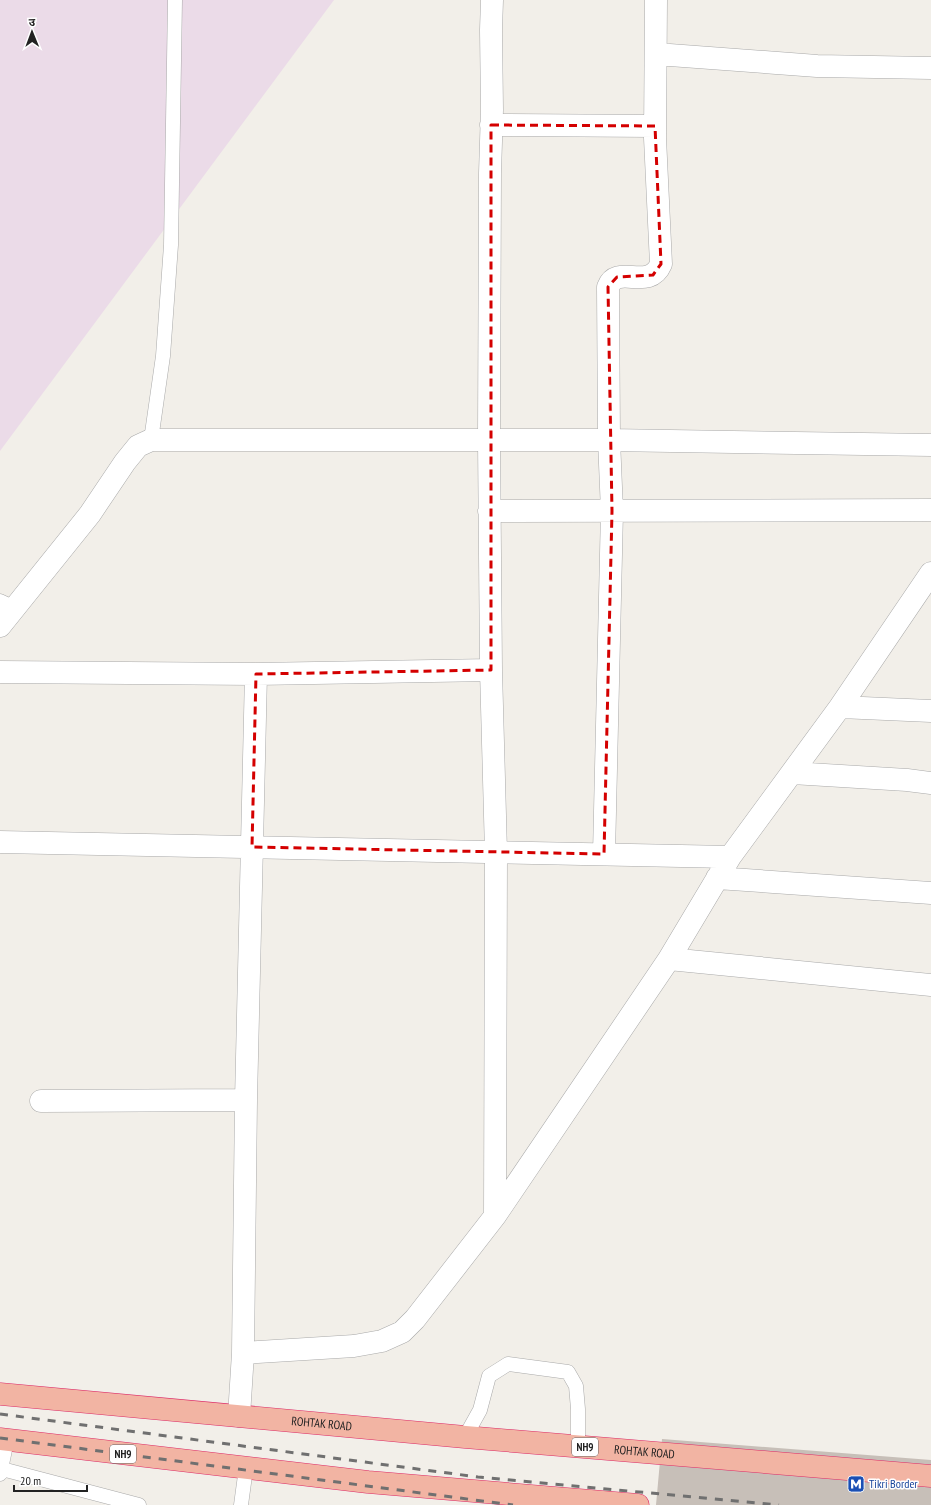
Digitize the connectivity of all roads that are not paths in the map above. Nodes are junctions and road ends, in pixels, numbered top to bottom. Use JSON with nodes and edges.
{"nodes":[{"id":1,"x":175,"y":0,"type":"edge"},
{"id":2,"x":492,"y":0,"type":"edge"},
{"id":3,"x":656,"y":0,"type":"edge"},
{"id":4,"x":656,"y":54,"type":"junction"},
{"id":5,"x":931,"y":68,"type":"edge"},
{"id":6,"x":491,"y":125,"type":"junction"},
{"id":7,"x":655,"y":126,"type":"junction"},
{"id":8,"x":151,"y":440,"type":"junction"},
{"id":9,"x":489,"y":440,"type":"junction"},
{"id":10,"x":609,"y":440,"type":"junction"},
{"id":11,"x":931,"y":445,"type":"edge"},
{"id":12,"x":931,"y":510,"type":"edge"},
{"id":13,"x":489,"y":511,"type":"junction"},
{"id":14,"x":612,"y":511,"type":"junction"},
{"id":15,"x":931,"y":573,"type":"edge"},
{"id":16,"x":8,"y":605,"type":"edge"},
{"id":17,"x":0,"y":626,"type":"edge"},
{"id":18,"x":491,"y":670,"type":"junction"},
{"id":19,"x":0,"y":672,"type":"edge"},
{"id":20,"x":256,"y":674,"type":"junction"},
{"id":21,"x":840,"y":707,"type":"junction"},
{"id":22,"x":931,"y":711,"type":"edge"},
{"id":23,"x":792,"y":772,"type":"junction"},
{"id":24,"x":931,"y":783,"type":"edge"},
{"id":25,"x":0,"y":842,"type":"edge"},
{"id":26,"x":252,"y":847,"type":"junction"},
{"id":27,"x":496,"y":852,"type":"junction"},
{"id":28,"x":604,"y":854,"type":"junction"},
{"id":29,"x":730,"y":857,"type":"junction"},
{"id":30,"x":717,"y":878,"type":"junction"},
{"id":31,"x":931,"y":893,"type":"edge"},
{"id":32,"x":669,"y":959,"type":"junction"},
{"id":33,"x":931,"y":985,"type":"edge"},
{"id":34,"x":246,"y":1100,"type":"junction"},
{"id":35,"x":41,"y":1101,"type":"dead end"},
{"id":36,"x":495,"y":1216,"type":"junction"},
{"id":37,"x":243,"y":1353,"type":"junction"},
{"id":38,"x":0,"y":1394,"type":"edge"},
{"id":39,"x":239,"y":1416,"type":"junction"},
{"id":40,"x":465,"y":1437,"type":"junction"},
{"id":41,"x":3,"y":1440,"type":"edge"},
{"id":42,"x":578,"y":1446,"type":"junction"},
{"id":43,"x":246,"y":1468,"type":"junction"},
{"id":44,"x":1,"y":1471,"type":"edge"},
{"id":45,"x":931,"y":1476,"type":"edge"},
{"id":46,"x":528,"y":1501,"type":"edge"},
{"id":47,"x":139,"y":1505,"type":"edge"},
{"id":48,"x":242,"y":1505,"type":"edge"},
{"id":49,"x":638,"y":1505,"type":"edge"}],
"edges":[{"from":1,"to":8,"type":"lane"},
{"from":2,"to":6,"type":"street"},
{"from":3,"to":4,"type":"street"},
{"from":4,"to":5,"type":"street"},
{"from":4,"to":7,"type":"street"},
{"from":6,"to":7,"type":"street"},
{"from":6,"to":9,"type":"street"},
{"from":7,"to":10,"type":"street"},
{"from":8,"to":9,"type":"street"},
{"from":8,"to":16,"type":"street"},
{"from":9,"to":10,"type":"street"},
{"from":9,"to":13,"type":"street"},
{"from":10,"to":11,"type":"street"},
{"from":10,"to":14,"type":"street"},
{"from":12,"to":14,"type":"street"},
{"from":13,"to":14,"type":"street"},
{"from":13,"to":18,"type":"street"},
{"from":14,"to":28,"type":"street"},
{"from":15,"to":21,"type":"street"},
{"from":16,"to":17,"type":"street"},
{"from":18,"to":20,"type":"street"},
{"from":18,"to":27,"type":"street"},
{"from":19,"to":20,"type":"street"},
{"from":20,"to":26,"type":"street"},
{"from":21,"to":22,"type":"street"},
{"from":21,"to":23,"type":"street"},
{"from":23,"to":24,"type":"street"},
{"from":23,"to":29,"type":"street"},
{"from":25,"to":26,"type":"street"},
{"from":26,"to":27,"type":"street"},
{"from":26,"to":34,"type":"street"},
{"from":27,"to":28,"type":"street"},
{"from":27,"to":36,"type":"street"},
{"from":28,"to":29,"type":"street"},
{"from":29,"to":30,"type":"street"},
{"from":30,"to":31,"type":"street"},
{"from":30,"to":32,"type":"street"},
{"from":32,"to":33,"type":"street"},
{"from":32,"to":36,"type":"street"},
{"from":34,"to":35,"type":"street"},
{"from":34,"to":37,"type":"street"},
{"from":36,"to":37,"type":"street"},
{"from":37,"to":39,"type":"street"},
{"from":38,"to":39,"type":"highway","number":"NH9"},
{"from":39,"to":40,"type":"highway","name":"ROHTAK ROAD","number":"NH9"},
{"from":40,"to":42,"type":"highway","name":"ROHTAK ROAD","number":"NH9"},
{"from":40,"to":42,"type":"lane"},
{"from":41,"to":43,"type":"highway","number":"NH9"},
{"from":41,"to":44,"type":"lane"},
{"from":42,"to":45,"type":"highway","name":"ROHTAK ROAD","number":"NH9"},
{"from":43,"to":46,"type":"highway","number":"NH9"},
{"from":43,"to":48,"type":"lane"},
{"from":44,"to":47,"type":"lane"},
{"from":46,"to":49,"type":"highway","number":"NH9"}]}
